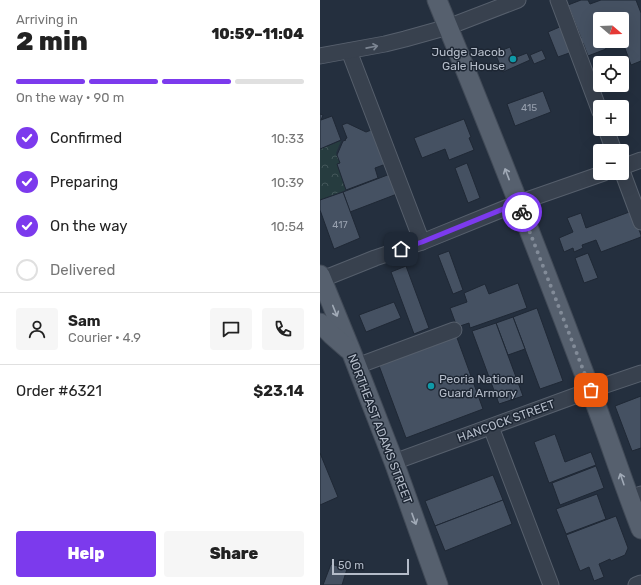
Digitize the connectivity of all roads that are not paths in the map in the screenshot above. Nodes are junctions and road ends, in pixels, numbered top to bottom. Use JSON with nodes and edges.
{"nodes":[{"id":1,"x":437,"y":0,"type":"edge"},
{"id":2,"x":518,"y":0,"type":"edge"},
{"id":3,"x":558,"y":0,"type":"edge"},
{"id":4,"x":448,"y":27,"type":"junction"},
{"id":5,"x":349,"y":50,"type":"junction"},
{"id":6,"x":320,"y":56,"type":"edge"},
{"id":7,"x":596,"y":100,"type":"edge"},
{"id":8,"x":641,"y":160,"type":"edge"},
{"id":9,"x":629,"y":164,"type":"edge"},
{"id":10,"x":593,"y":177,"type":"edge"},
{"id":11,"x":625,"y":180,"type":"edge"},
{"id":12,"x":396,"y":199,"type":"dead end"},
{"id":13,"x":518,"y":203,"type":"junction"},
{"id":14,"x":641,"y":222,"type":"edge"},
{"id":15,"x":418,"y":243,"type":"junction"},
{"id":16,"x":320,"y":278,"type":"edge"},
{"id":17,"x":320,"y":323,"type":"edge"},
{"id":18,"x":454,"y":330,"type":"dead end"},
{"id":19,"x":354,"y":359,"type":"junction"},
{"id":20,"x":641,"y":373,"type":"edge"},
{"id":21,"x":591,"y":390,"type":"junction"},
{"id":22,"x":491,"y":427,"type":"junction"},
{"id":23,"x":394,"y":462,"type":"junction"},
{"id":24,"x":635,"y":496,"type":"edge"},
{"id":25,"x":641,"y":529,"type":"edge"},
{"id":26,"x":641,"y":583,"type":"edge"},
{"id":27,"x":438,"y":585,"type":"edge"},
{"id":28,"x":551,"y":585,"type":"edge"},
{"id":29,"x":636,"y":585,"type":"edge"}],
"edges":[{"from":1,"to":4,"type":"main road"},
{"from":2,"to":4,"type":"street"},
{"from":3,"to":7,"type":"street"},
{"from":5,"to":4,"type":"street","one_way":true},
{"from":13,"to":4,"type":"main road","one_way":true},
{"from":5,"to":6,"type":"street"},
{"from":5,"to":15,"type":"street"},
{"from":8,"to":9,"type":"street"},
{"from":10,"to":13,"type":"street"},
{"from":11,"to":14,"type":"street"},
{"from":12,"to":15,"type":"street"},
{"from":13,"to":15,"type":"street"},
{"from":13,"to":21,"type":"main road"},
{"from":15,"to":16,"type":"street"},
{"from":16,"to":19,"type":"main road","name":"NORTHEAST ADAMS STREET","one_way":true},
{"from":17,"to":19,"type":"main road"},
{"from":18,"to":19,"type":"street"},
{"from":19,"to":23,"type":"main road","name":"NORTHEAST ADAMS STREET"},
{"from":20,"to":21,"type":"street","name":"HANCOCK STREET"},
{"from":21,"to":22,"type":"street","name":"HANCOCK STREET"},
{"from":24,"to":21,"type":"main road","one_way":true},
{"from":22,"to":23,"type":"street","name":"HANCOCK STREET"},
{"from":22,"to":28,"type":"street"},
{"from":23,"to":27,"type":"main road","name":"NORTHEAST ADAMS STREET","one_way":true},
{"from":24,"to":25,"type":"main road"},
{"from":26,"to":29,"type":"street"}]}
